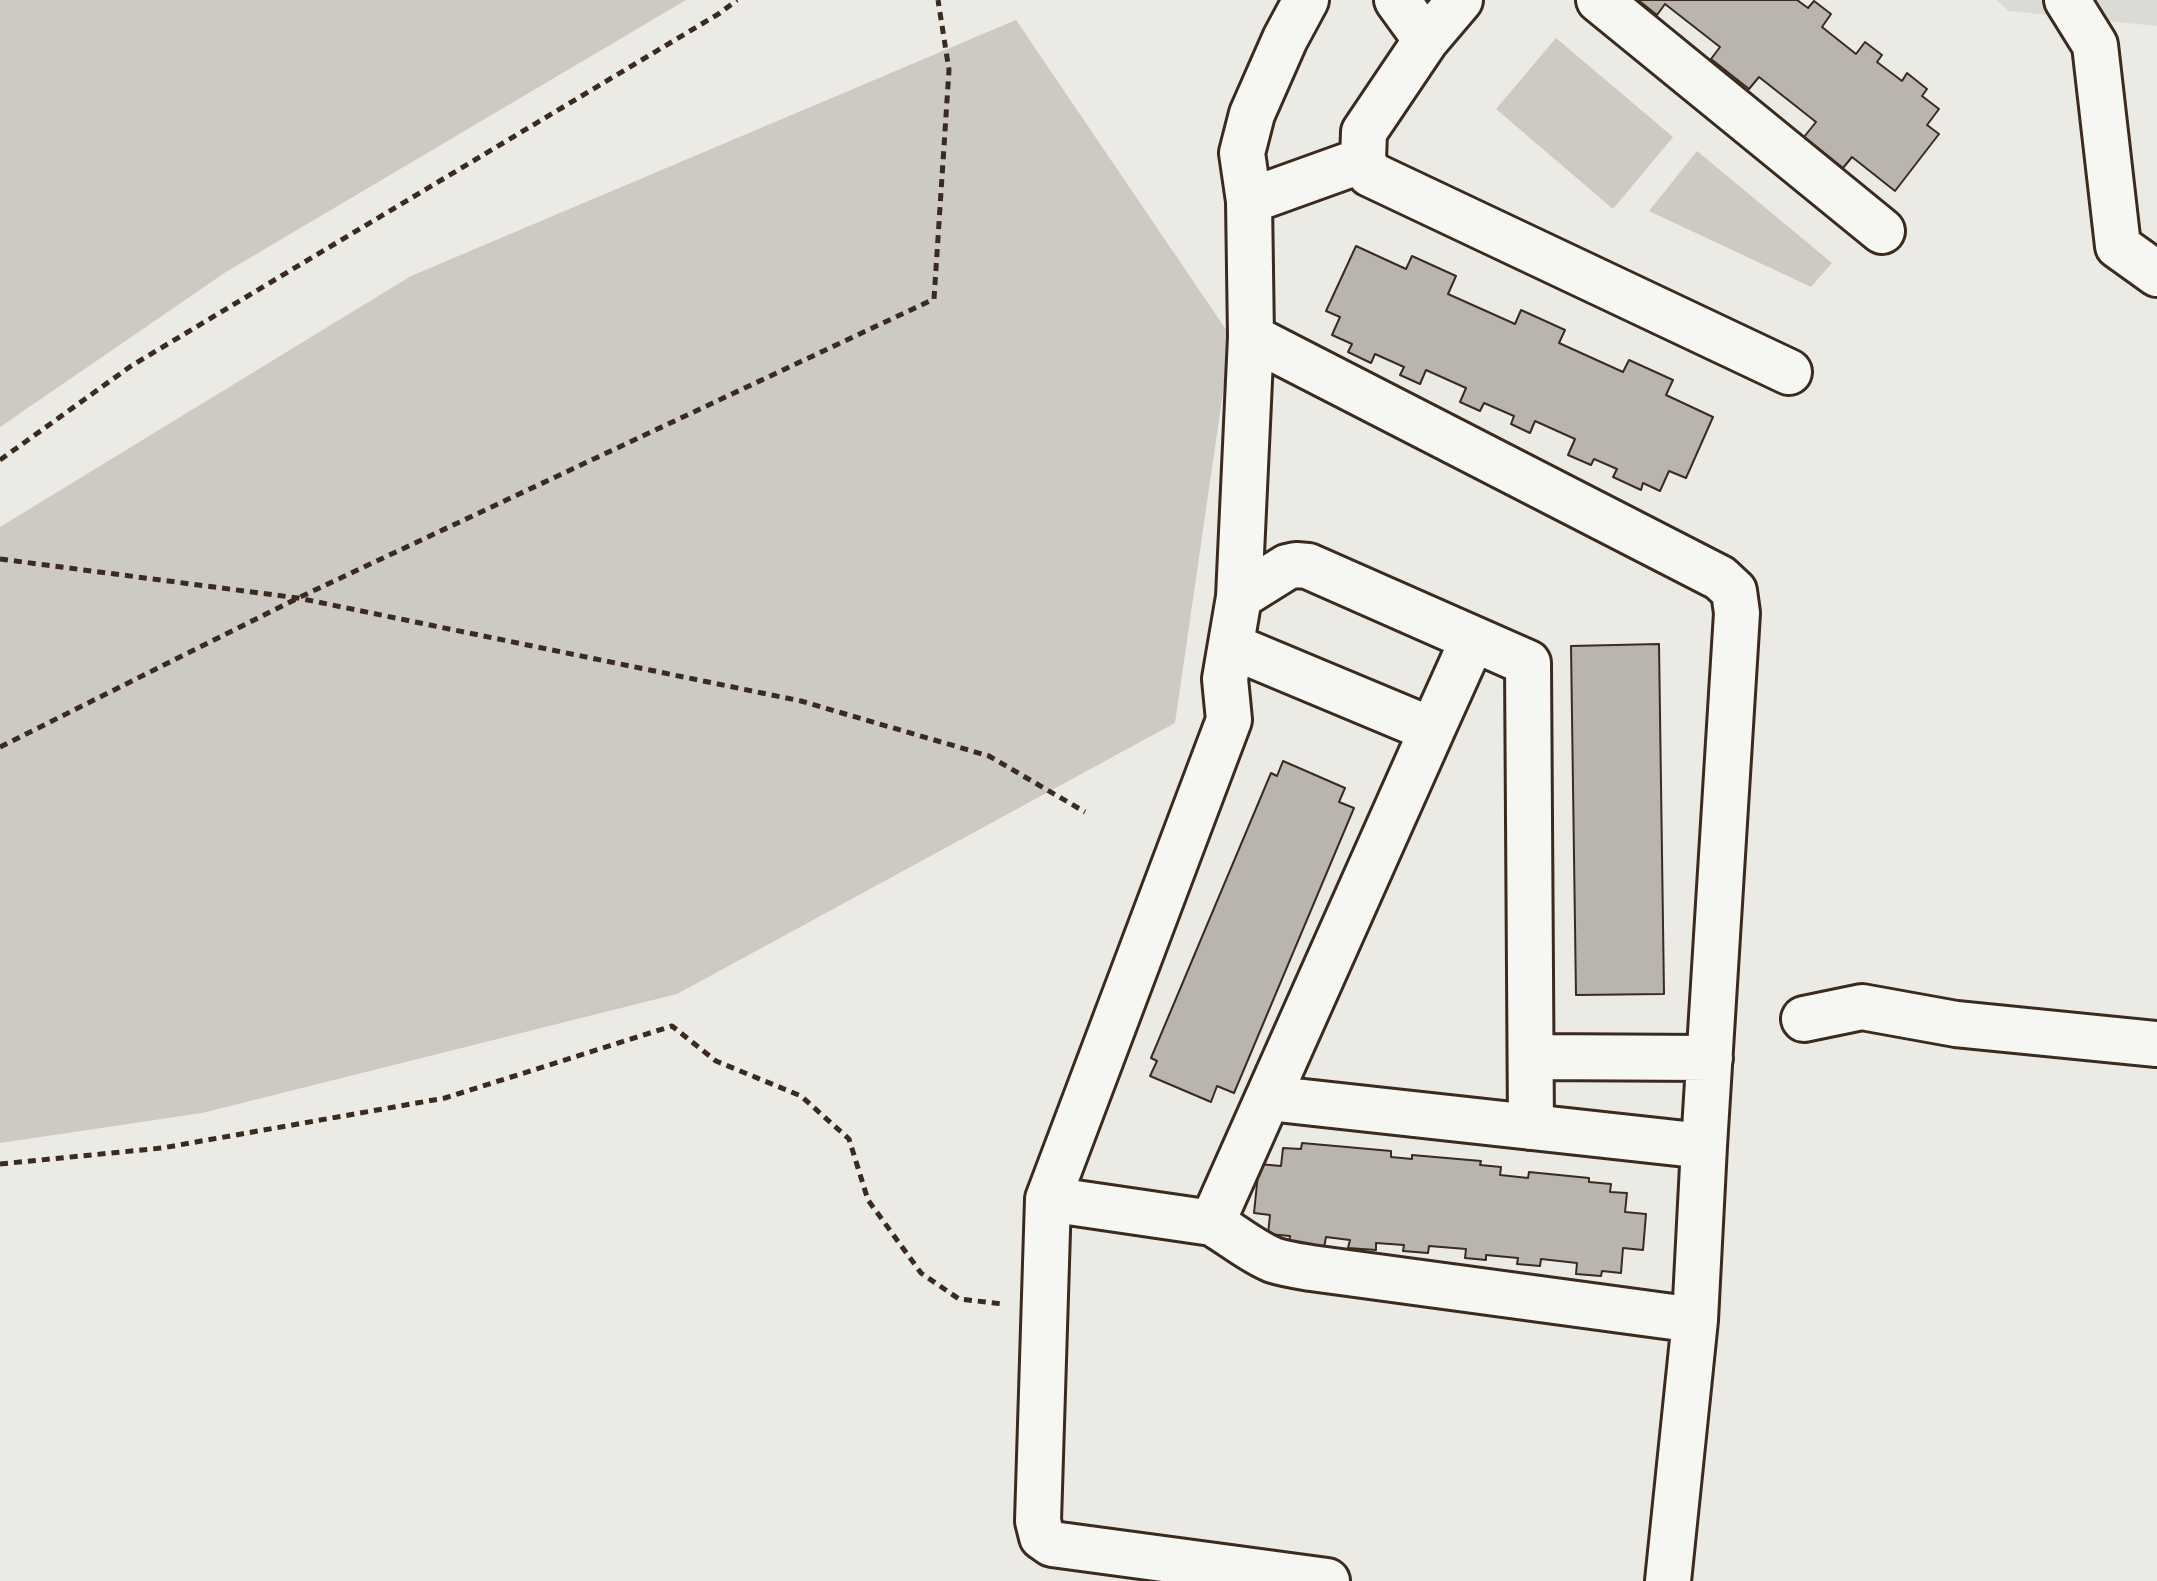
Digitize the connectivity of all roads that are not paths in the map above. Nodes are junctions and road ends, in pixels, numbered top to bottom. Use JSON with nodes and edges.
{"nodes":[{"id":1,"x":1306,"y":0,"type":"edge"},
{"id":2,"x":1397,"y":0,"type":"edge"},
{"id":3,"x":1460,"y":0,"type":"edge"},
{"id":4,"x":1599,"y":0,"type":"edge"},
{"id":5,"x":2067,"y":0,"type":"edge"},
{"id":6,"x":1426,"y":40,"type":"junction"},
{"id":7,"x":1363,"y":160,"type":"junction"},
{"id":8,"x":1249,"y":201,"type":"junction"},
{"id":9,"x":1882,"y":231,"type":"dead end"},
{"id":10,"x":2157,"y":274,"type":"edge"},
{"id":11,"x":1251,"y":337,"type":"junction"},
{"id":12,"x":1789,"y":372,"type":"dead end"},
{"id":13,"x":1239,"y":597,"type":"junction"},
{"id":14,"x":1473,"y":639,"type":"junction"},
{"id":15,"x":1231,"y":646,"type":"junction"},
{"id":16,"x":1432,"y":730,"type":"junction"},
{"id":17,"x":1804,"y":1019,"type":"dead end"},
{"id":18,"x":2157,"y":1044,"type":"edge"},
{"id":19,"x":1531,"y":1057,"type":"junction"},
{"id":20,"x":1710,"y":1058,"type":"junction"},
{"id":21,"x":1268,"y":1098,"type":"junction"},
{"id":22,"x":1531,"y":1127,"type":"junction"},
{"id":23,"x":1704,"y":1146,"type":"junction"},
{"id":24,"x":1048,"y":1199,"type":"junction"},
{"id":25,"x":1212,"y":1223,"type":"junction"},
{"id":26,"x":1695,"y":1320,"type":"junction"},
{"id":27,"x":1327,"y":1581,"type":"edge"},
{"id":28,"x":1668,"y":1581,"type":"edge"}],
"edges":[{"from":1,"to":8,"type":"lane"},
{"from":2,"to":6,"type":"lane"},
{"from":3,"to":6,"type":"lane"},
{"from":4,"to":9,"type":"lane"},
{"from":5,"to":10,"type":"lane"},
{"from":6,"to":7,"type":"lane"},
{"from":7,"to":8,"type":"lane"},
{"from":7,"to":12,"type":"lane"},
{"from":8,"to":11,"type":"lane"},
{"from":11,"to":13,"type":"lane"},
{"from":11,"to":20,"type":"lane"},
{"from":13,"to":14,"type":"lane"},
{"from":13,"to":15,"type":"lane"},
{"from":14,"to":16,"type":"lane"},
{"from":14,"to":19,"type":"lane"},
{"from":15,"to":16,"type":"lane"},
{"from":15,"to":24,"type":"lane"},
{"from":16,"to":21,"type":"lane"},
{"from":17,"to":18,"type":"lane"},
{"from":19,"to":20,"type":"lane"},
{"from":19,"to":22,"type":"lane"},
{"from":20,"to":23,"type":"lane"},
{"from":21,"to":22,"type":"lane"},
{"from":21,"to":25,"type":"lane"},
{"from":22,"to":23,"type":"lane"},
{"from":23,"to":26,"type":"lane"},
{"from":24,"to":25,"type":"lane"},
{"from":24,"to":27,"type":"lane"},
{"from":25,"to":26,"type":"lane"},
{"from":26,"to":28,"type":"lane"}]}
